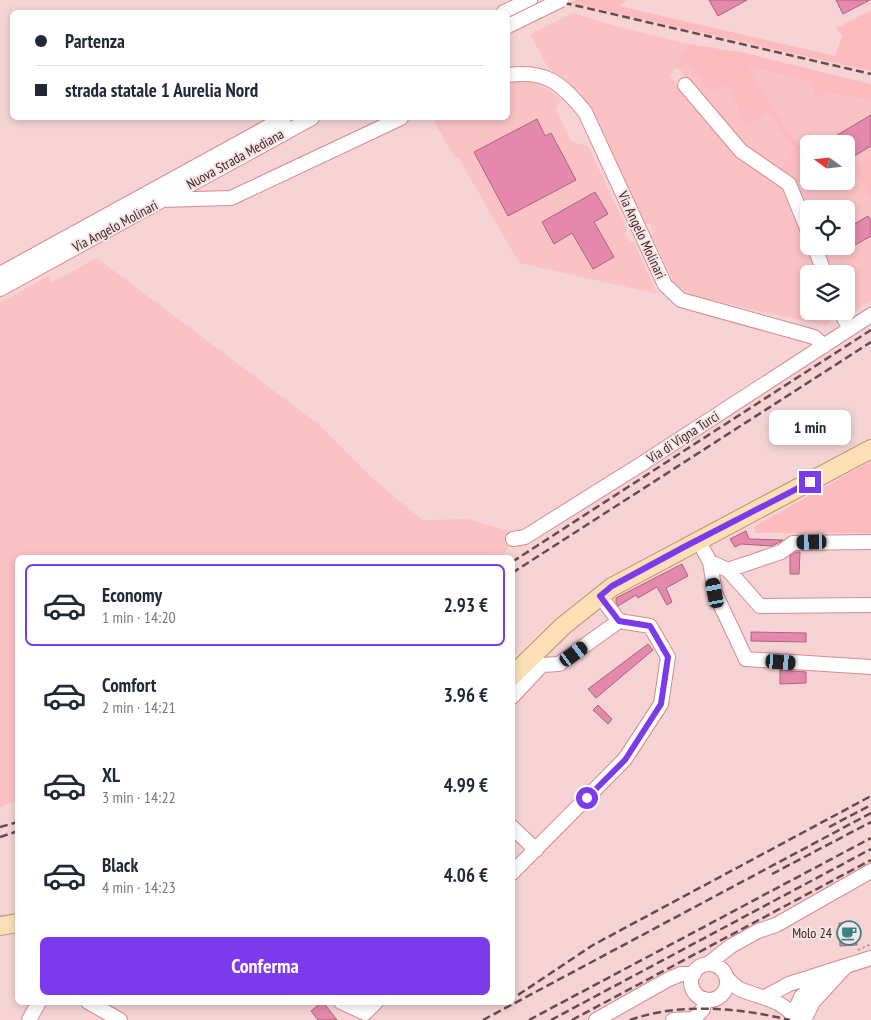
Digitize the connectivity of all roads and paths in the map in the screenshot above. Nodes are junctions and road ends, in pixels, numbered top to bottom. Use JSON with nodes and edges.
{"nodes":[{"id":1,"x":530,"y":0,"type":"edge"},
{"id":2,"x":561,"y":0,"type":"edge"},
{"id":3,"x":508,"y":10,"type":"edge"},
{"id":4,"x":510,"y":25,"type":"edge"},
{"id":5,"x":510,"y":75,"type":"edge"},
{"id":6,"x":685,"y":85,"type":"dead end"},
{"id":7,"x":281,"y":120,"type":"edge"},
{"id":8,"x":308,"y":120,"type":"edge"},
{"id":9,"x":396,"y":120,"type":"edge"},
{"id":10,"x":157,"y":195,"type":"junction"},
{"id":11,"x":800,"y":212,"type":"edge"},
{"id":12,"x":0,"y":274,"type":"edge"},
{"id":13,"x":0,"y":288,"type":"edge"},
{"id":14,"x":871,"y":315,"type":"edge"},
{"id":15,"x":845,"y":320,"type":"edge"},
{"id":16,"x":850,"y":329,"type":"junction"},
{"id":17,"x":824,"y":346,"type":"junction"},
{"id":18,"x":871,"y":449,"type":"edge"},
{"id":19,"x":513,"y":539,"type":"dead end"},
{"id":20,"x":698,"y":540,"type":"junction"},
{"id":21,"x":871,"y":542,"type":"edge"},
{"id":22,"x":710,"y":562,"type":"junction"},
{"id":23,"x":728,"y":570,"type":"junction"},
{"id":24,"x":600,"y":596,"type":"junction"},
{"id":25,"x":871,"y":605,"type":"edge"},
{"id":26,"x":619,"y":621,"type":"junction"},
{"id":27,"x":871,"y":667,"type":"edge"},
{"id":28,"x":515,"y":673,"type":"edge"},
{"id":29,"x":515,"y":694,"type":"edge"},
{"id":30,"x":515,"y":830,"type":"edge"},
{"id":31,"x":536,"y":850,"type":"junction"},
{"id":32,"x":515,"y":870,"type":"edge"},
{"id":33,"x":871,"y":871,"type":"edge"},
{"id":34,"x":15,"y":924,"type":"edge"},
{"id":35,"x":776,"y":925,"type":"junction"},
{"id":36,"x":0,"y":926,"type":"edge"},
{"id":37,"x":871,"y":958,"type":"edge"},
{"id":38,"x":708,"y":964,"type":"junction"},
{"id":39,"x":845,"y":967,"type":"junction"},
{"id":40,"x":826,"y":973,"type":"junction"},
{"id":41,"x":725,"y":975,"type":"junction"},
{"id":42,"x":693,"y":980,"type":"junction"},
{"id":43,"x":740,"y":990,"type":"junction"},
{"id":44,"x":720,"y":994,"type":"junction"},
{"id":45,"x":765,"y":996,"type":"junction"},
{"id":46,"x":705,"y":999,"type":"junction"},
{"id":47,"x":37,"y":1005,"type":"edge"},
{"id":48,"x":93,"y":1005,"type":"edge"},
{"id":49,"x":348,"y":1005,"type":"edge"},
{"id":50,"x":373,"y":1005,"type":"edge"},
{"id":51,"x":798,"y":1018,"type":"edge"},
{"id":52,"x":29,"y":1020,"type":"edge"},
{"id":53,"x":120,"y":1020,"type":"edge"},
{"id":54,"x":596,"y":1020,"type":"edge"},
{"id":55,"x":672,"y":1020,"type":"edge"}],
"edges":[{"from":1,"to":3,"type":"street"},
{"from":2,"to":4,"type":"street","bridge":true},
{"from":5,"to":17,"type":"street","name":"Via Angelo Molinari"},
{"from":6,"to":11,"type":"street"},
{"from":7,"to":10,"type":"street","name":"Nuova Strada Mediana"},
{"from":8,"to":10,"type":"street","name":"Nuova Strada Mediana"},
{"from":9,"to":10,"type":"street","name":"Via Angelo Molinari"},
{"from":10,"to":12,"type":"street","name":"Via Angelo Molinari"},
{"from":10,"to":13,"type":"street","name":"Via Angelo Molinari"},
{"from":14,"to":16,"type":"street","name":"Via di Vigna Turci"},
{"from":15,"to":16,"type":"street"},
{"from":16,"to":17,"type":"street","name":"Via di Vigna Turci"},
{"from":17,"to":19,"type":"street","name":"Via di Vigna Turci"},
{"from":18,"to":20,"type":"main road"},
{"from":20,"to":22,"type":"street"},
{"from":20,"to":24,"type":"main road"},
{"from":21,"to":23,"type":"street"},
{"from":22,"to":23,"type":"street"},
{"from":22,"to":27,"type":"street"},
{"from":23,"to":25,"type":"street"},
{"from":24,"to":26,"type":"street"},
{"from":24,"to":28,"type":"main road"},
{"from":26,"to":29,"type":"street"},
{"from":26,"to":31,"type":"street"},
{"from":30,"to":31,"type":"street"},
{"from":31,"to":32,"type":"street"},
{"from":33,"to":35,"type":"street"},
{"from":34,"to":36,"type":"main road"},
{"from":35,"to":38,"type":"street"},
{"from":35,"to":41,"type":"street"},
{"from":37,"to":39,"type":"street"},
{"from":38,"to":41,"type":"street"},
{"from":38,"to":42,"type":"street"},
{"from":39,"to":40,"type":"street"},
{"from":39,"to":51,"type":"street"},
{"from":40,"to":45,"type":"street"},
{"from":40,"to":51,"type":"street"},
{"from":41,"to":43,"type":"street"},
{"from":41,"to":44,"type":"street"},
{"from":42,"to":46,"type":"street"},
{"from":42,"to":54,"type":"street"},
{"from":43,"to":44,"type":"street"},
{"from":43,"to":45,"type":"street"},
{"from":44,"to":46,"type":"street"},
{"from":45,"to":51,"type":"street"},
{"from":46,"to":55,"type":"street"},
{"from":47,"to":52,"type":"street"},
{"from":48,"to":53,"type":"street"},
{"from":49,"to":50,"type":"street"}]}
